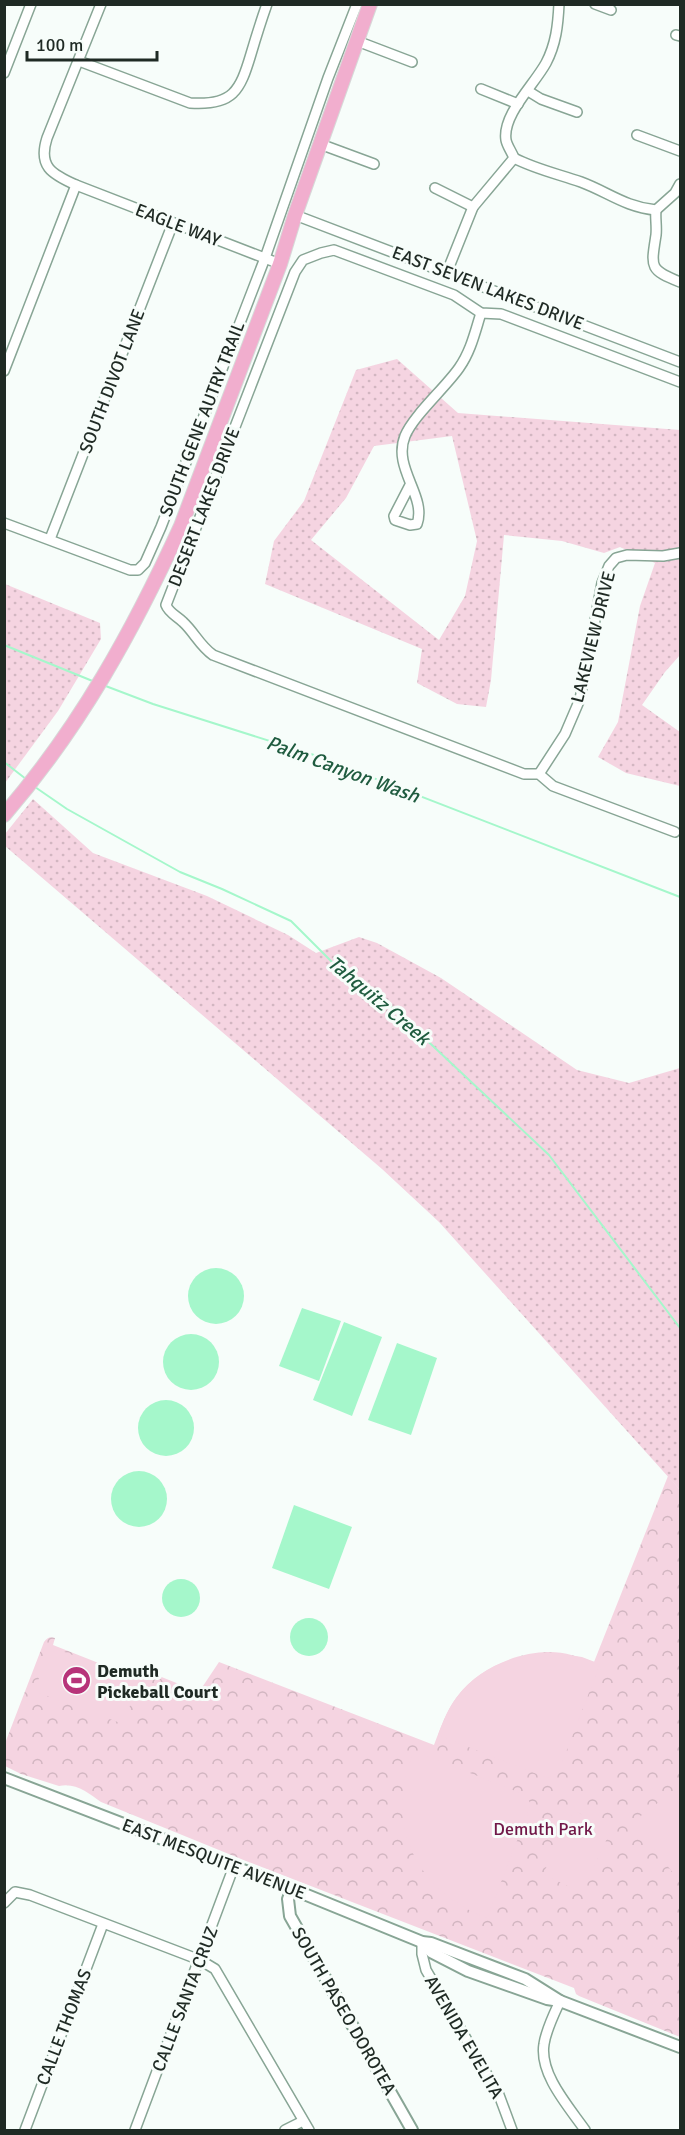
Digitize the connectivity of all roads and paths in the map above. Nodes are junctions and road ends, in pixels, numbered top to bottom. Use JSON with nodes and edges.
{"nodes":[{"id":1,"x":31,"y":4,"type":"edge"},
{"id":2,"x":101,"y":4,"type":"edge"},
{"id":3,"x":267,"y":4,"type":"edge"},
{"id":4,"x":357,"y":4,"type":"edge"},
{"id":5,"x":370,"y":4,"type":"edge"},
{"id":6,"x":560,"y":4,"type":"edge"},
{"id":7,"x":595,"y":4,"type":"edge"},
{"id":8,"x":611,"y":10,"type":"dead end"},
{"id":9,"x":357,"y":41,"type":"junction"},
{"id":10,"x":79,"y":61,"type":"junction"},
{"id":11,"x":412,"y":63,"type":"dead end"},
{"id":12,"x":4,"y":74,"type":"edge"},
{"id":13,"x":481,"y":89,"type":"dead end"},
{"id":14,"x":528,"y":91,"type":"junction"},
{"id":15,"x":518,"y":104,"type":"junction"},
{"id":16,"x":577,"y":112,"type":"dead end"},
{"id":17,"x":637,"y":135,"type":"dead end"},
{"id":18,"x":320,"y":144,"type":"junction"},
{"id":19,"x":681,"y":151,"type":"edge"},
{"id":20,"x":514,"y":158,"type":"junction"},
{"id":21,"x":374,"y":164,"type":"dead end"},
{"id":22,"x":681,"y":184,"type":"edge"},
{"id":23,"x":76,"y":185,"type":"junction"},
{"id":24,"x":435,"y":188,"type":"dead end"},
{"id":25,"x":473,"y":207,"type":"junction"},
{"id":26,"x":656,"y":210,"type":"junction"},
{"id":27,"x":295,"y":215,"type":"junction"},
{"id":28,"x":173,"y":223,"type":"junction"},
{"id":29,"x":265,"y":258,"type":"junction"},
{"id":30,"x":280,"y":264,"type":"junction"},
{"id":31,"x":447,"y":272,"type":"junction"},
{"id":32,"x":681,"y":282,"type":"edge"},
{"id":33,"x":481,"y":313,"type":"junction"},
{"id":34,"x":681,"y":362,"type":"edge"},
{"id":35,"x":4,"y":371,"type":"edge"},
{"id":36,"x":681,"y":382,"type":"edge"},
{"id":37,"x":410,"y":485,"type":"dead end"},
{"id":38,"x":4,"y":523,"type":"edge"},
{"id":39,"x":50,"y":539,"type":"junction"},
{"id":40,"x":681,"y":553,"type":"edge"},
{"id":41,"x":539,"y":774,"type":"junction"},
{"id":42,"x":4,"y":815,"type":"edge"},
{"id":43,"x":675,"y":832,"type":"dead end"},
{"id":44,"x":4,"y":1778,"type":"edge"},
{"id":45,"x":234,"y":1866,"type":"junction"},
{"id":46,"x":292,"y":1889,"type":"junction"},
{"id":47,"x":4,"y":1903,"type":"edge"},
{"id":48,"x":103,"y":1924,"type":"junction"},
{"id":49,"x":422,"y":1942,"type":"junction"},
{"id":50,"x":200,"y":1960,"type":"junction"},
{"id":51,"x":560,"y":2001,"type":"junction"},
{"id":52,"x":681,"y":2047,"type":"edge"},
{"id":53,"x":303,"y":2121,"type":"junction"},
{"id":54,"x":25,"y":2130,"type":"edge"},
{"id":55,"x":135,"y":2130,"type":"edge"},
{"id":56,"x":285,"y":2130,"type":"edge"},
{"id":57,"x":309,"y":2130,"type":"edge"},
{"id":58,"x":412,"y":2130,"type":"edge"},
{"id":59,"x":512,"y":2130,"type":"edge"},
{"id":60,"x":585,"y":2130,"type":"edge"}],
"edges":[{"from":1,"to":12,"type":"street"},
{"from":2,"to":10,"type":"street","name":"EAGLE WAY"},
{"from":3,"to":10,"type":"street"},
{"from":4,"to":29,"type":"street","name":"SOUTH GENE AUTRY TRAIL"},
{"from":5,"to":9,"type":"main road","name":"SOUTH GENE AUTRY TRAIL"},
{"from":6,"to":14,"type":"street"},
{"from":7,"to":8,"type":"street"},
{"from":9,"to":11,"type":"street"},
{"from":9,"to":18,"type":"main road","name":"SOUTH GENE AUTRY TRAIL"},
{"from":10,"to":23,"type":"street","name":"EAGLE WAY"},
{"from":13,"to":15,"type":"street"},
{"from":14,"to":15,"type":"street"},
{"from":14,"to":16,"type":"street"},
{"from":15,"to":20,"type":"street"},
{"from":17,"to":19,"type":"street"},
{"from":18,"to":21,"type":"street"},
{"from":18,"to":27,"type":"main road","name":"SOUTH GENE AUTRY TRAIL"},
{"from":20,"to":25,"type":"street"},
{"from":20,"to":26,"type":"street"},
{"from":22,"to":26,"type":"street"},
{"from":23,"to":28,"type":"street","name":"EAGLE WAY"},
{"from":23,"to":35,"type":"street"},
{"from":24,"to":25,"type":"street"},
{"from":25,"to":31,"type":"street"},
{"from":26,"to":32,"type":"street"},
{"from":27,"to":30,"type":"main road","name":"SOUTH GENE AUTRY TRAIL"},
{"from":27,"to":31,"type":"street","name":"EAST SEVEN LAKES DRIVE"},
{"from":28,"to":29,"type":"street","name":"EAGLE WAY"},
{"from":28,"to":39,"type":"street","name":"SOUTH DIVOT LANE"},
{"from":29,"to":30,"type":"street","name":"EAGLE WAY"},
{"from":29,"to":39,"type":"street","name":"SOUTH GENE AUTRY TRAIL"},
{"from":30,"to":42,"type":"main road","name":"SOUTH GENE AUTRY TRAIL"},
{"from":31,"to":34,"type":"street","name":"EAST SEVEN LAKES DRIVE"},
{"from":33,"to":36,"type":"street","name":"DESERT LAKES DRIVE"},
{"from":33,"to":37,"type":"street"},
{"from":33,"to":41,"type":"street","name":"DESERT LAKES DRIVE"},
{"from":38,"to":39,"type":"street"},
{"from":40,"to":41,"type":"street","name":"LAKEVIEW DRIVE"},
{"from":41,"to":43,"type":"street","name":"DESERT LAKES DRIVE"},
{"from":44,"to":45,"type":"street","name":"EAST MESQUITE AVENUE"},
{"from":45,"to":46,"type":"street","name":"EAST MESQUITE AVENUE"},
{"from":45,"to":50,"type":"street","name":"CALLE SANTA CRUZ"},
{"from":46,"to":49,"type":"street","name":"EAST MESQUITE AVENUE"},
{"from":46,"to":58,"type":"street","name":"SOUTH PASEO DOROTEA"},
{"from":47,"to":48,"type":"street"},
{"from":48,"to":50,"type":"street"},
{"from":48,"to":54,"type":"street","name":"CALLE THOMAS"},
{"from":49,"to":51,"type":"street","name":"EAST MESQUITE AVENUE"},
{"from":49,"to":59,"type":"street","name":"AVENIDA EVELITA"},
{"from":50,"to":53,"type":"street"},
{"from":50,"to":55,"type":"street","name":"CALLE SANTA CRUZ"},
{"from":51,"to":52,"type":"street","name":"EAST MESQUITE AVENUE"},
{"from":51,"to":60,"type":"street"},
{"from":53,"to":56,"type":"street"},
{"from":53,"to":57,"type":"street"}]}
